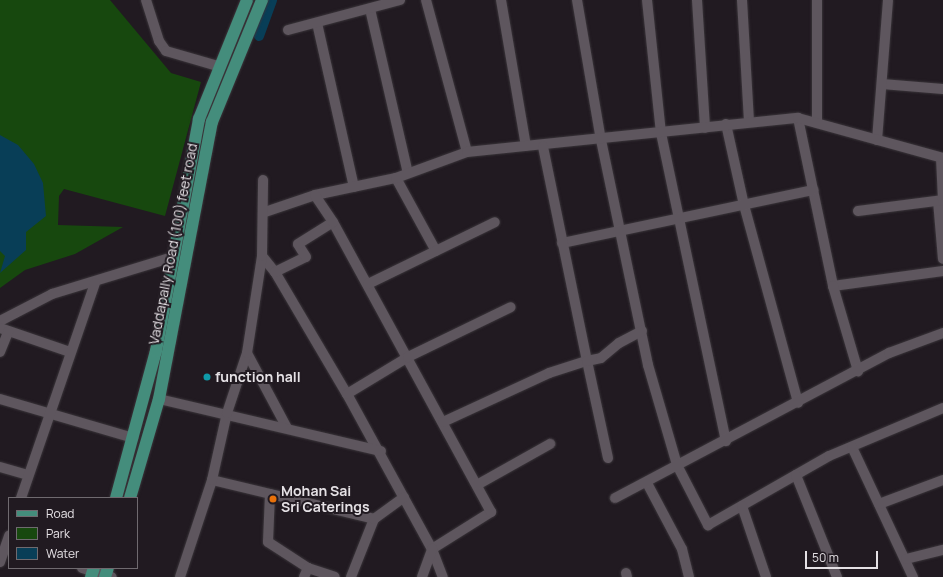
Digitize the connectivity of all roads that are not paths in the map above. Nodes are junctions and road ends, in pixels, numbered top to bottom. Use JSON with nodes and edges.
{"nodes":[{"id":1,"x":146,"y":0,"type":"edge"},
{"id":2,"x":247,"y":0,"type":"edge"},
{"id":3,"x":262,"y":0,"type":"edge"},
{"id":4,"x":400,"y":0,"type":"edge"},
{"id":5,"x":426,"y":0,"type":"edge"},
{"id":6,"x":501,"y":0,"type":"edge"},
{"id":7,"x":577,"y":0,"type":"edge"},
{"id":8,"x":647,"y":0,"type":"edge"},
{"id":9,"x":697,"y":0,"type":"edge"},
{"id":10,"x":742,"y":0,"type":"edge"},
{"id":11,"x":817,"y":0,"type":"edge"},
{"id":12,"x":888,"y":0,"type":"edge"},
{"id":13,"x":370,"y":9,"type":"junction"},
{"id":14,"x":317,"y":23,"type":"junction"},
{"id":15,"x":288,"y":30,"type":"dead end"},
{"id":16,"x":221,"y":67,"type":"junction"},
{"id":17,"x":882,"y":84,"type":"junction"},
{"id":18,"x":943,"y":89,"type":"edge"},
{"id":19,"x":798,"y":118,"type":"junction"},
{"id":20,"x":749,"y":122,"type":"junction"},
{"id":21,"x":817,"y":123,"type":"junction"},
{"id":22,"x":726,"y":124,"type":"junction"},
{"id":23,"x":705,"y":128,"type":"junction"},
{"id":24,"x":661,"y":133,"type":"junction"},
{"id":25,"x":601,"y":140,"type":"junction"},
{"id":26,"x":877,"y":140,"type":"junction"},
{"id":27,"x":526,"y":146,"type":"junction"},
{"id":28,"x":543,"y":146,"type":"junction"},
{"id":29,"x":467,"y":152,"type":"junction"},
{"id":30,"x":942,"y":158,"type":"edge"},
{"id":31,"x":408,"y":172,"type":"junction"},
{"id":32,"x":396,"y":178,"type":"junction"},
{"id":33,"x":263,"y":180,"type":"dead end"},
{"id":34,"x":354,"y":187,"type":"junction"},
{"id":35,"x":813,"y":190,"type":"junction"},
{"id":36,"x":315,"y":195,"type":"junction"},
{"id":37,"x":938,"y":202,"type":"junction"},
{"id":38,"x":744,"y":205,"type":"junction"},
{"id":39,"x":265,"y":212,"type":"junction"},
{"id":40,"x":858,"y":212,"type":"dead end"},
{"id":41,"x":681,"y":218,"type":"junction"},
{"id":42,"x":333,"y":222,"type":"junction"},
{"id":43,"x":495,"y":222,"type":"dead end"},
{"id":44,"x":942,"y":229,"type":"edge"},
{"id":45,"x":622,"y":230,"type":"junction"},
{"id":46,"x":562,"y":243,"type":"junction"},
{"id":47,"x":436,"y":251,"type":"junction"},
{"id":48,"x":262,"y":256,"type":"junction"},
{"id":49,"x":173,"y":257,"type":"junction"},
{"id":50,"x":943,"y":259,"type":"edge"},
{"id":51,"x":943,"y":271,"type":"edge"},
{"id":52,"x":275,"y":272,"type":"junction"},
{"id":53,"x":95,"y":283,"type":"junction"},
{"id":54,"x":368,"y":284,"type":"junction"},
{"id":55,"x":834,"y":286,"type":"junction"},
{"id":56,"x":512,"y":307,"type":"dead end"},
{"id":57,"x":0,"y":321,"type":"edge"},
{"id":58,"x":4,"y":330,"type":"edge"},
{"id":59,"x":642,"y":331,"type":"junction"},
{"id":60,"x":943,"y":333,"type":"edge"},
{"id":61,"x":0,"y":352,"type":"edge"},
{"id":62,"x":70,"y":352,"type":"junction"},
{"id":63,"x":247,"y":353,"type":"junction"},
{"id":64,"x":408,"y":357,"type":"junction"},
{"id":65,"x":587,"y":362,"type":"junction"},
{"id":66,"x":858,"y":371,"type":"junction"},
{"id":67,"x":347,"y":394,"type":"junction"},
{"id":68,"x":0,"y":399,"type":"edge"},
{"id":69,"x":159,"y":399,"type":"junction"},
{"id":70,"x":798,"y":403,"type":"junction"},
{"id":71,"x":943,"y":408,"type":"edge"},
{"id":72,"x":227,"y":412,"type":"junction"},
{"id":73,"x":48,"y":414,"type":"junction"},
{"id":74,"x":443,"y":422,"type":"junction"},
{"id":75,"x":287,"y":428,"type":"junction"},
{"id":76,"x":133,"y":438,"type":"junction"},
{"id":77,"x":726,"y":441,"type":"junction"},
{"id":78,"x":550,"y":444,"type":"dead end"},
{"id":79,"x":852,"y":447,"type":"junction"},
{"id":80,"x":381,"y":452,"type":"junction"},
{"id":81,"x":608,"y":458,"type":"dead end"},
{"id":82,"x":677,"y":465,"type":"junction"},
{"id":83,"x":0,"y":467,"type":"edge"},
{"id":84,"x":28,"y":475,"type":"junction"},
{"id":85,"x":796,"y":475,"type":"junction"},
{"id":86,"x":212,"y":480,"type":"junction"},
{"id":87,"x":943,"y":480,"type":"edge"},
{"id":88,"x":647,"y":482,"type":"junction"},
{"id":89,"x":477,"y":485,"type":"junction"},
{"id":90,"x":270,"y":494,"type":"junction"},
{"id":91,"x":21,"y":497,"type":"edge"},
{"id":92,"x":116,"y":497,"type":"edge"},
{"id":93,"x":130,"y":497,"type":"edge"},
{"id":94,"x":404,"y":497,"type":"junction"},
{"id":95,"x":615,"y":498,"type":"dead end"},
{"id":96,"x":878,"y":504,"type":"junction"},
{"id":97,"x":742,"y":506,"type":"junction"},
{"id":98,"x":374,"y":519,"type":"junction"},
{"id":99,"x":6,"y":543,"type":"edge"},
{"id":100,"x":432,"y":549,"type":"junction"},
{"id":101,"x":943,"y":550,"type":"edge"},
{"id":102,"x":906,"y":559,"type":"junction"},
{"id":103,"x":0,"y":562,"type":"edge"},
{"id":104,"x":90,"y":571,"type":"edge"},
{"id":105,"x":306,"y":572,"type":"edge"},
{"id":106,"x":108,"y":574,"type":"edge"},
{"id":107,"x":180,"y":577,"type":"edge"},
{"id":108,"x":335,"y":577,"type":"edge"},
{"id":109,"x":351,"y":577,"type":"edge"},
{"id":110,"x":422,"y":577,"type":"edge"},
{"id":111,"x":443,"y":577,"type":"edge"},
{"id":112,"x":690,"y":577,"type":"edge"},
{"id":113,"x":766,"y":577,"type":"edge"},
{"id":114,"x":837,"y":577,"type":"edge"},
{"id":115,"x":913,"y":577,"type":"edge"}],
"edges":[{"from":1,"to":16,"type":"street"},
{"from":2,"to":16,"type":"main road"},
{"from":3,"to":69,"type":"main road","name":"Vaddapally Road (100) feet road"},
{"from":4,"to":13,"type":"street"},
{"from":5,"to":29,"type":"street"},
{"from":6,"to":27,"type":"street"},
{"from":7,"to":25,"type":"street"},
{"from":8,"to":24,"type":"street"},
{"from":9,"to":23,"type":"street"},
{"from":10,"to":20,"type":"street"},
{"from":11,"to":21,"type":"street"},
{"from":12,"to":17,"type":"street"},
{"from":13,"to":14,"type":"street"},
{"from":13,"to":31,"type":"street"},
{"from":14,"to":15,"type":"street"},
{"from":14,"to":34,"type":"street"},
{"from":16,"to":49,"type":"main road"},
{"from":17,"to":18,"type":"street"},
{"from":17,"to":26,"type":"street"},
{"from":19,"to":20,"type":"street"},
{"from":19,"to":21,"type":"street"},
{"from":19,"to":35,"type":"street"},
{"from":20,"to":22,"type":"street"},
{"from":21,"to":26,"type":"street"},
{"from":22,"to":23,"type":"street"},
{"from":22,"to":38,"type":"street"},
{"from":23,"to":24,"type":"street"},
{"from":24,"to":25,"type":"street"},
{"from":24,"to":41,"type":"street"},
{"from":25,"to":28,"type":"street"},
{"from":25,"to":45,"type":"street"},
{"from":26,"to":30,"type":"street"},
{"from":27,"to":28,"type":"street"},
{"from":27,"to":29,"type":"street"},
{"from":28,"to":46,"type":"street"},
{"from":29,"to":31,"type":"street"},
{"from":30,"to":37,"type":"street"},
{"from":31,"to":32,"type":"street"},
{"from":32,"to":34,"type":"street"},
{"from":32,"to":47,"type":"street"},
{"from":33,"to":39,"type":"street"},
{"from":34,"to":36,"type":"street"},
{"from":35,"to":38,"type":"street"},
{"from":35,"to":55,"type":"street"},
{"from":36,"to":39,"type":"street"},
{"from":36,"to":42,"type":"street"},
{"from":37,"to":40,"type":"street"},
{"from":37,"to":44,"type":"street"},
{"from":38,"to":41,"type":"street"},
{"from":38,"to":70,"type":"street"},
{"from":39,"to":48,"type":"street"},
{"from":41,"to":45,"type":"street"},
{"from":41,"to":77,"type":"street"},
{"from":42,"to":52,"type":"street"},
{"from":42,"to":54,"type":"street"},
{"from":43,"to":47,"type":"street"},
{"from":44,"to":50,"type":"street"},
{"from":45,"to":46,"type":"street"},
{"from":45,"to":59,"type":"street"},
{"from":46,"to":65,"type":"street"},
{"from":47,"to":54,"type":"street"},
{"from":48,"to":52,"type":"street"},
{"from":48,"to":63,"type":"street"},
{"from":49,"to":53,"type":"street"},
{"from":49,"to":76,"type":"main road"},
{"from":51,"to":55,"type":"street"},
{"from":52,"to":67,"type":"street"},
{"from":53,"to":57,"type":"street"},
{"from":53,"to":62,"type":"street"},
{"from":54,"to":64,"type":"street"},
{"from":55,"to":66,"type":"street"},
{"from":56,"to":64,"type":"street"},
{"from":58,"to":61,"type":"street"},
{"from":58,"to":62,"type":"street"},
{"from":59,"to":65,"type":"street"},
{"from":59,"to":82,"type":"street"},
{"from":60,"to":66,"type":"street"},
{"from":62,"to":73,"type":"street"},
{"from":63,"to":72,"type":"street"},
{"from":63,"to":75,"type":"street"},
{"from":64,"to":67,"type":"street"},
{"from":64,"to":74,"type":"street"},
{"from":65,"to":74,"type":"street"},
{"from":65,"to":81,"type":"street"},
{"from":66,"to":70,"type":"street"},
{"from":67,"to":80,"type":"street"},
{"from":68,"to":73,"type":"street"},
{"from":69,"to":72,"type":"street"},
{"from":69,"to":93,"type":"main road","name":"Vaddapally Road (100) feet road"},
{"from":70,"to":77,"type":"street"},
{"from":71,"to":79,"type":"street"},
{"from":72,"to":75,"type":"street"},
{"from":72,"to":86,"type":"street"},
{"from":73,"to":76,"type":"street"},
{"from":73,"to":84,"type":"street"},
{"from":74,"to":89,"type":"street"},
{"from":75,"to":80,"type":"street"},
{"from":76,"to":92,"type":"main road"},
{"from":77,"to":82,"type":"street"},
{"from":78,"to":89,"type":"street"},
{"from":79,"to":85,"type":"street"},
{"from":79,"to":96,"type":"street"},
{"from":80,"to":94,"type":"street"},
{"from":82,"to":88,"type":"street"},
{"from":82,"to":97,"type":"street"},
{"from":83,"to":84,"type":"street"},
{"from":84,"to":91,"type":"street"},
{"from":85,"to":97,"type":"street"},
{"from":85,"to":114,"type":"street"},
{"from":86,"to":90,"type":"street"},
{"from":86,"to":107,"type":"street"},
{"from":87,"to":96,"type":"street"},
{"from":88,"to":95,"type":"street"},
{"from":88,"to":112,"type":"street"},
{"from":89,"to":100,"type":"street"},
{"from":90,"to":98,"type":"street"},
{"from":90,"to":105,"type":"street"},
{"from":94,"to":98,"type":"street"},
{"from":94,"to":100,"type":"street"},
{"from":96,"to":102,"type":"street"},
{"from":97,"to":113,"type":"street"},
{"from":98,"to":109,"type":"street"},
{"from":99,"to":103,"type":"street"},
{"from":100,"to":110,"type":"street"},
{"from":100,"to":111,"type":"street"},
{"from":101,"to":102,"type":"street"},
{"from":102,"to":115,"type":"street"},
{"from":104,"to":106,"type":"street"},
{"from":105,"to":108,"type":"street"}]}
